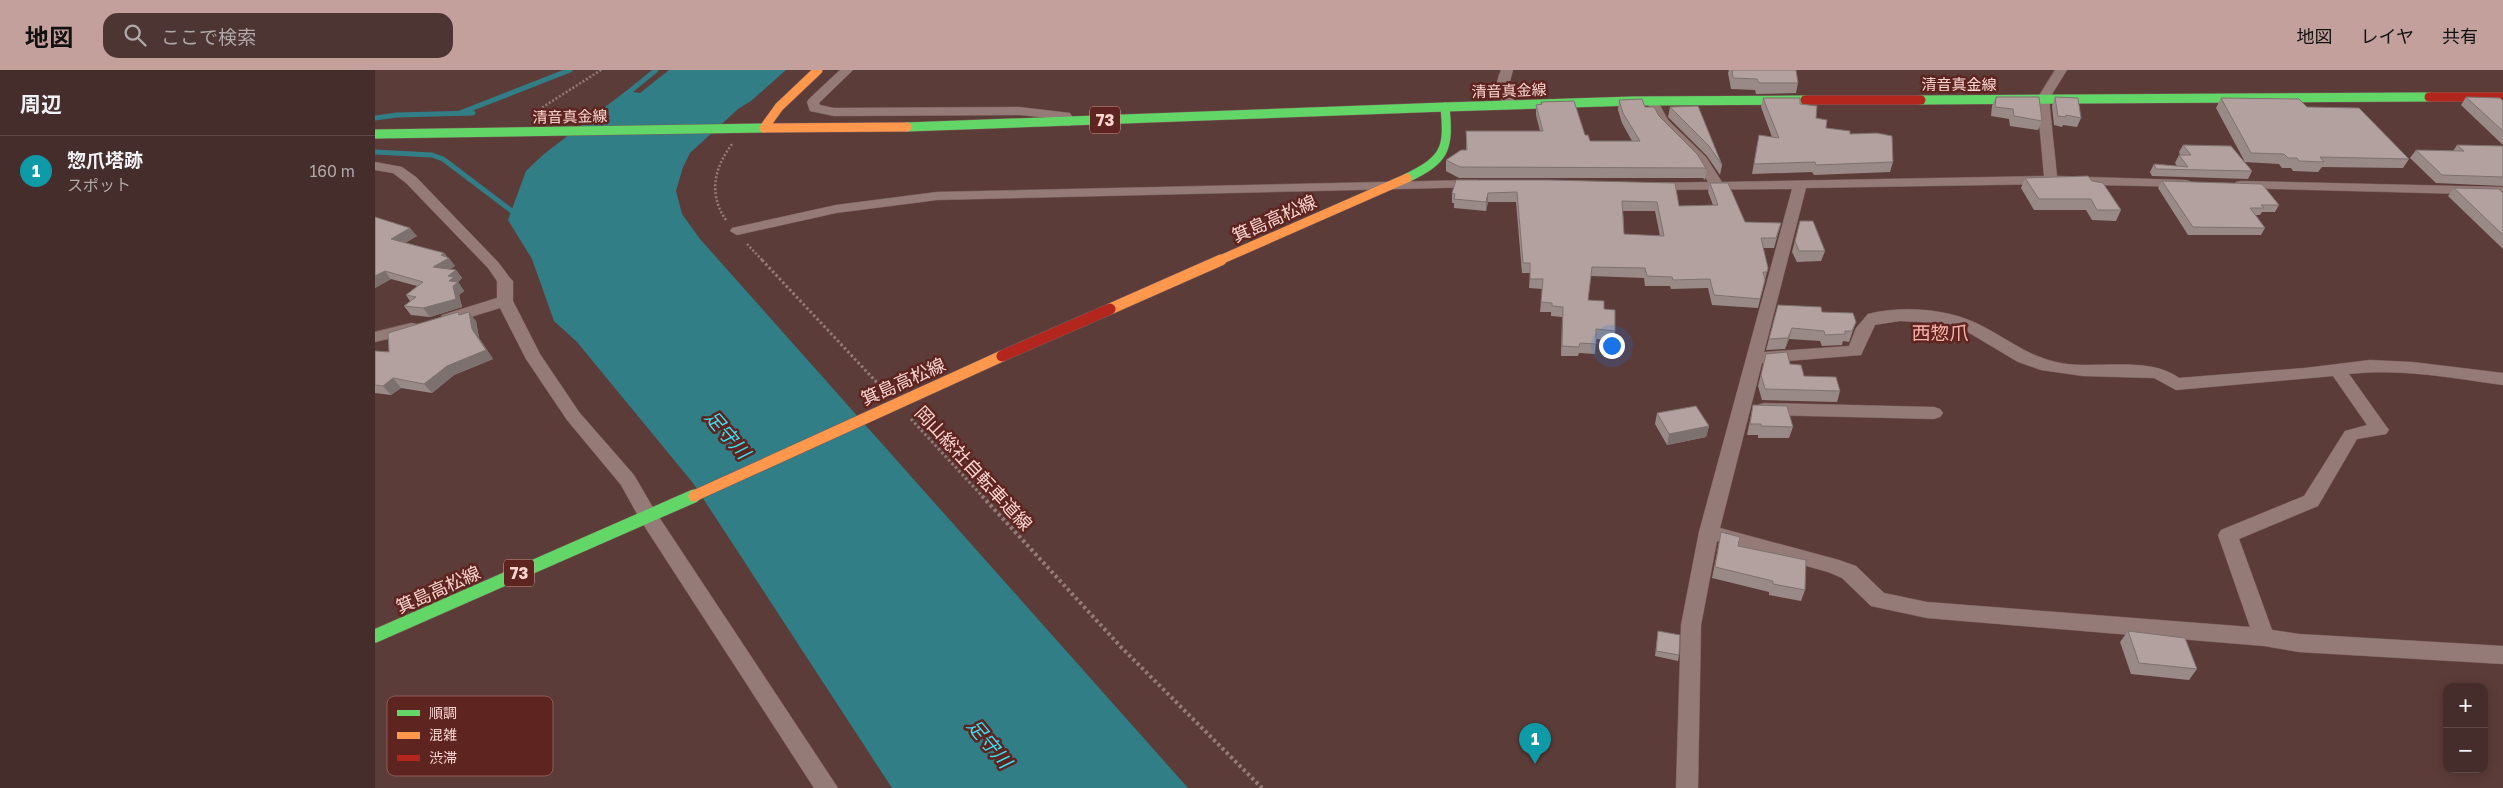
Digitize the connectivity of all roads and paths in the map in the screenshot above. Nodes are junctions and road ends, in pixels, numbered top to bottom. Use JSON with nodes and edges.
{"nodes":[{"id":1,"x":601,"y":70,"type":"edge"},
{"id":2,"x":818,"y":70,"type":"edge"},
{"id":3,"x":847,"y":70,"type":"edge"},
{"id":4,"x":1507,"y":70,"type":"edge"},
{"id":5,"x":2061,"y":70,"type":"edge"},
{"id":6,"x":2503,"y":97,"type":"edge"},
{"id":7,"x":2043,"y":99,"type":"junction"},
{"id":8,"x":1652,"y":101,"type":"junction"},
{"id":9,"x":1511,"y":105,"type":"junction"},
{"id":10,"x":1445,"y":107,"type":"junction"},
{"id":11,"x":529,"y":117,"type":"dead end"},
{"id":12,"x":1069,"y":122,"type":"junction"},
{"id":13,"x":765,"y":128,"type":"junction"},
{"id":14,"x":739,"y":129,"type":"junction"},
{"id":15,"x":375,"y":134,"type":"edge"},
{"id":16,"x":375,"y":166,"type":"edge"},
{"id":17,"x":2051,"y":180,"type":"junction"},
{"id":18,"x":1393,"y":184,"type":"junction"},
{"id":19,"x":1490,"y":184,"type":"edge"},
{"id":20,"x":2199,"y":184,"type":"edge"},
{"id":21,"x":1800,"y":185,"type":"junction"},
{"id":22,"x":2228,"y":185,"type":"edge"},
{"id":23,"x":1637,"y":186,"type":"edge"},
{"id":24,"x":1717,"y":186,"type":"junction"},
{"id":25,"x":2503,"y":191,"type":"edge"},
{"id":26,"x":737,"y":231,"type":"junction"},
{"id":27,"x":505,"y":301,"type":"junction"},
{"id":28,"x":375,"y":337,"type":"edge"},
{"id":29,"x":1754,"y":358,"type":"junction"},
{"id":30,"x":2337,"y":370,"type":"junction"},
{"id":31,"x":2503,"y":379,"type":"edge"},
{"id":32,"x":896,"y":403,"type":"junction"},
{"id":33,"x":1741,"y":408,"type":"junction"},
{"id":34,"x":1934,"y":413,"type":"dead end"},
{"id":35,"x":655,"y":513,"type":"junction"},
{"id":36,"x":1709,"y":532,"type":"junction"},
{"id":37,"x":375,"y":636,"type":"edge"},
{"id":38,"x":2264,"y":637,"type":"junction"},
{"id":39,"x":2503,"y":655,"type":"edge"},
{"id":40,"x":827,"y":788,"type":"edge"},
{"id":41,"x":1262,"y":788,"type":"edge"},
{"id":42,"x":1687,"y":788,"type":"edge"}],
"edges":[{"from":1,"to":11,"type":"path"},
{"from":2,"to":13,"type":"main road"},
{"from":3,"to":12,"type":"street"},
{"from":4,"to":9,"type":"street"},
{"from":5,"to":7,"type":"street"},
{"from":6,"to":7,"type":"main road","name":"清音真金線"},
{"from":7,"to":8,"type":"main road","name":"清音真金線"},
{"from":7,"to":17,"type":"street"},
{"from":8,"to":9,"type":"main road","name":"清音真金線"},
{"from":8,"to":24,"type":"street"},
{"from":9,"to":10,"type":"main road","name":"清音真金線"},
{"from":10,"to":12,"type":"main road","number":"73"},
{"from":10,"to":18,"type":"main road","name":"箕島高松線","number":"73"},
{"from":12,"to":13,"type":"main road","number":"73"},
{"from":13,"to":14,"type":"main road","name":"清音真金線"},
{"from":14,"to":15,"type":"main road","name":"清音真金線"},
{"from":14,"to":26,"type":"path","name":"岡山総社自転車道線"},
{"from":16,"to":27,"type":"street"},
{"from":17,"to":20,"type":"street"},
{"from":17,"to":21,"type":"street"},
{"from":18,"to":19,"type":"street"},
{"from":18,"to":26,"type":"street"},
{"from":18,"to":32,"type":"main road","name":"箕島高松線","number":"73"},
{"from":21,"to":24,"type":"street"},
{"from":21,"to":29,"type":"street"},
{"from":22,"to":25,"type":"street"},
{"from":23,"to":24,"type":"street"},
{"from":26,"to":32,"type":"path","name":"岡山総社自転車道線"},
{"from":27,"to":28,"type":"street"},
{"from":27,"to":35,"type":"street"},
{"from":29,"to":30,"type":"street"},
{"from":29,"to":33,"type":"street"},
{"from":30,"to":31,"type":"street"},
{"from":30,"to":38,"type":"street"},
{"from":32,"to":35,"type":"main road","name":"箕島高松線","number":"73"},
{"from":32,"to":41,"type":"path","name":"岡山総社自転車道線"},
{"from":33,"to":34,"type":"street"},
{"from":33,"to":36,"type":"street"},
{"from":35,"to":37,"type":"main road","name":"箕島高松線","number":"73"},
{"from":35,"to":40,"type":"street"},
{"from":36,"to":38,"type":"street"},
{"from":36,"to":42,"type":"street"},
{"from":38,"to":39,"type":"street"}]}
